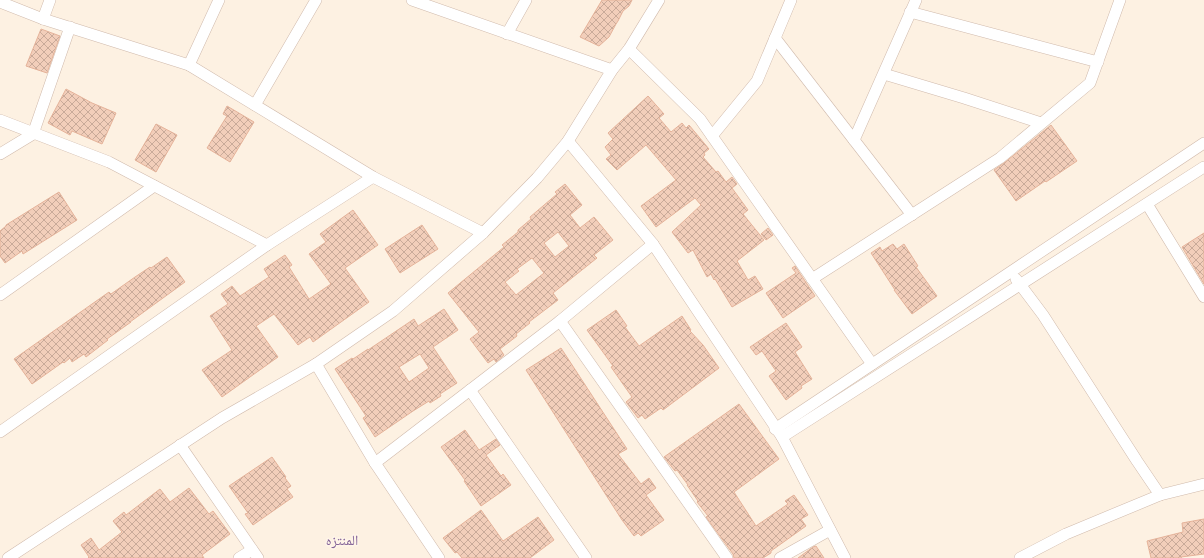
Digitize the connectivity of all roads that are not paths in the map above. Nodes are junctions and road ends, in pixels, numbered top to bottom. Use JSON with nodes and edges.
{"nodes":[{"id":1,"x":50,"y":0,"type":"edge"},
{"id":2,"x":219,"y":0,"type":"edge"},
{"id":3,"x":316,"y":0,"type":"edge"},
{"id":4,"x":412,"y":0,"type":"edge"},
{"id":5,"x":526,"y":0,"type":"edge"},
{"id":6,"x":659,"y":0,"type":"edge"},
{"id":7,"x":791,"y":0,"type":"edge"},
{"id":8,"x":916,"y":0,"type":"edge"},
{"id":9,"x":1120,"y":0,"type":"edge"},
{"id":10,"x":0,"y":2,"type":"edge"},
{"id":11,"x":910,"y":12,"type":"junction"},
{"id":12,"x":43,"y":19,"type":"junction"},
{"id":13,"x":70,"y":27,"type":"junction"},
{"id":14,"x":507,"y":34,"type":"junction"},
{"id":15,"x":775,"y":38,"type":"junction"},
{"id":16,"x":629,"y":50,"type":"junction"},
{"id":17,"x":1098,"y":62,"type":"junction"},
{"id":18,"x":189,"y":65,"type":"junction"},
{"id":19,"x":612,"y":70,"type":"junction"},
{"id":20,"x":884,"y":74,"type":"junction"},
{"id":21,"x":255,"y":105,"type":"junction"},
{"id":22,"x":0,"y":120,"type":"edge"},
{"id":23,"x":1041,"y":123,"type":"junction"},
{"id":24,"x":33,"y":134,"type":"junction"},
{"id":25,"x":712,"y":136,"type":"junction"},
{"id":26,"x":854,"y":140,"type":"junction"},
{"id":27,"x":568,"y":141,"type":"junction"},
{"id":28,"x":1204,"y":143,"type":"edge"},
{"id":29,"x":0,"y":154,"type":"edge"},
{"id":30,"x":1204,"y":167,"type":"edge"},
{"id":31,"x":373,"y":177,"type":"junction"},
{"id":32,"x":154,"y":186,"type":"junction"},
{"id":33,"x":1147,"y":204,"type":"junction"},
{"id":34,"x":912,"y":215,"type":"junction"},
{"id":35,"x":483,"y":233,"type":"junction"},
{"id":36,"x":653,"y":244,"type":"junction"},
{"id":37,"x":267,"y":245,"type":"junction"},
{"id":38,"x":1011,"y":272,"type":"junction"},
{"id":39,"x":812,"y":278,"type":"junction"},
{"id":40,"x":1020,"y":284,"type":"junction"},
{"id":41,"x":0,"y":295,"type":"edge"},
{"id":42,"x":1204,"y":297,"type":"edge"},
{"id":43,"x":560,"y":321,"type":"junction"},
{"id":44,"x":316,"y":364,"type":"junction"},
{"id":45,"x":872,"y":364,"type":"junction"},
{"id":46,"x":470,"y":390,"type":"junction"},
{"id":47,"x":0,"y":432,"type":"edge"},
{"id":48,"x":778,"y":433,"type":"junction"},
{"id":49,"x":180,"y":445,"type":"junction"},
{"id":50,"x":375,"y":463,"type":"junction"},
{"id":51,"x":1204,"y":484,"type":"edge"},
{"id":52,"x":1160,"y":495,"type":"junction"},
{"id":53,"x":830,"y":530,"type":"junction"},
{"id":54,"x":255,"y":554,"type":"edge"},
{"id":55,"x":8,"y":558,"type":"edge"},
{"id":56,"x":239,"y":558,"type":"edge"},
{"id":57,"x":439,"y":558,"type":"edge"},
{"id":58,"x":586,"y":558,"type":"edge"},
{"id":59,"x":727,"y":558,"type":"edge"},
{"id":60,"x":780,"y":558,"type":"edge"},
{"id":61,"x":845,"y":558,"type":"edge"},
{"id":62,"x":1020,"y":558,"type":"edge"}],
"edges":[{"from":1,"to":12,"type":"street"},
{"from":2,"to":18,"type":"street"},
{"from":3,"to":21,"type":"street"},
{"from":4,"to":14,"type":"street"},
{"from":5,"to":14,"type":"street"},
{"from":6,"to":16,"type":"street"},
{"from":7,"to":15,"type":"street"},
{"from":8,"to":11,"type":"street"},
{"from":9,"to":17,"type":"street"},
{"from":10,"to":12,"type":"street"},
{"from":11,"to":17,"type":"street"},
{"from":11,"to":20,"type":"street"},
{"from":12,"to":13,"type":"street"},
{"from":13,"to":18,"type":"street"},
{"from":13,"to":24,"type":"street"},
{"from":14,"to":19,"type":"street"},
{"from":15,"to":25,"type":"street"},
{"from":15,"to":26,"type":"street"},
{"from":16,"to":19,"type":"street"},
{"from":16,"to":25,"type":"street"},
{"from":17,"to":23,"type":"street"},
{"from":18,"to":21,"type":"street"},
{"from":19,"to":27,"type":"street"},
{"from":20,"to":23,"type":"street"},
{"from":20,"to":26,"type":"street"},
{"from":21,"to":31,"type":"street"},
{"from":22,"to":24,"type":"street"},
{"from":23,"to":34,"type":"street"},
{"from":24,"to":29,"type":"street"},
{"from":24,"to":32,"type":"street"},
{"from":25,"to":39,"type":"street"},
{"from":26,"to":34,"type":"street"},
{"from":27,"to":35,"type":"street"},
{"from":27,"to":36,"type":"street"},
{"from":28,"to":38,"type":"street"},
{"from":30,"to":33,"type":"street"},
{"from":31,"to":35,"type":"street"},
{"from":31,"to":37,"type":"street"},
{"from":32,"to":37,"type":"street"},
{"from":32,"to":41,"type":"street"},
{"from":33,"to":40,"type":"street"},
{"from":33,"to":42,"type":"street"},
{"from":34,"to":39,"type":"street"},
{"from":35,"to":44,"type":"street"},
{"from":36,"to":43,"type":"street"},
{"from":36,"to":48,"type":"street"},
{"from":37,"to":47,"type":"street"},
{"from":38,"to":40,"type":"street"},
{"from":38,"to":45,"type":"street"},
{"from":39,"to":45,"type":"street"},
{"from":40,"to":48,"type":"street"},
{"from":40,"to":52,"type":"street"},
{"from":43,"to":46,"type":"street"},
{"from":43,"to":59,"type":"street"},
{"from":44,"to":49,"type":"street"},
{"from":44,"to":50,"type":"street"},
{"from":45,"to":48,"type":"street"},
{"from":46,"to":50,"type":"street"},
{"from":46,"to":58,"type":"street"},
{"from":48,"to":53,"type":"street"},
{"from":49,"to":54,"type":"street"},
{"from":49,"to":55,"type":"street"},
{"from":50,"to":57,"type":"street"},
{"from":51,"to":52,"type":"street"},
{"from":52,"to":62,"type":"street"},
{"from":53,"to":60,"type":"street"},
{"from":53,"to":61,"type":"street"},
{"from":54,"to":56,"type":"street"}]}
